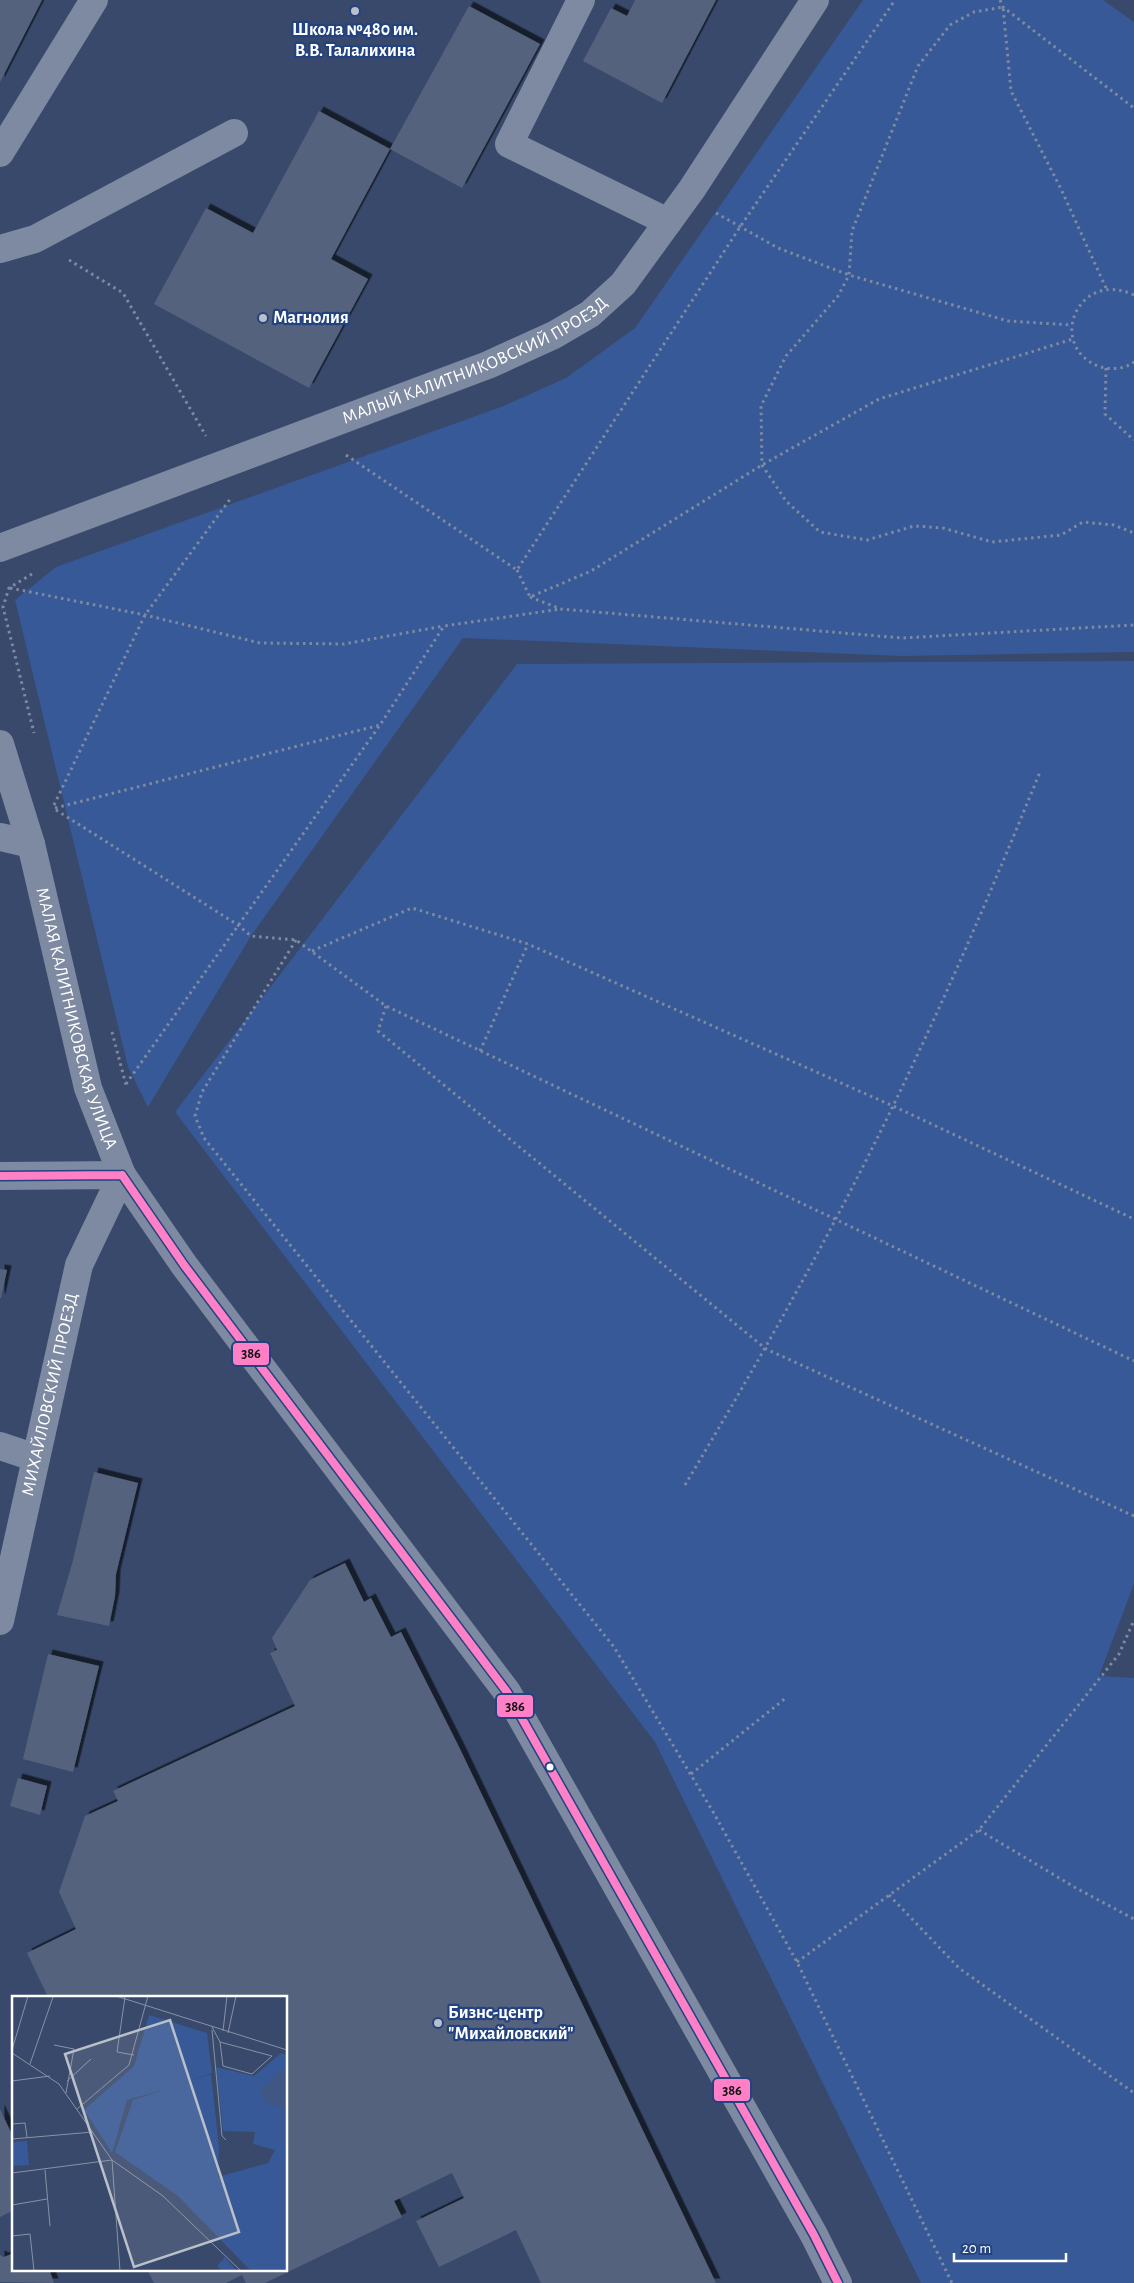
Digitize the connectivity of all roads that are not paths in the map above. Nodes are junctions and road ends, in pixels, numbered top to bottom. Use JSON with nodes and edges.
{"nodes":[{"id":1,"x":94,"y":0,"type":"edge"},
{"id":2,"x":581,"y":0,"type":"edge"},
{"id":3,"x":815,"y":0,"type":"edge"},
{"id":4,"x":234,"y":133,"type":"dead end"},
{"id":5,"x":0,"y":153,"type":"edge"},
{"id":6,"x":668,"y":222,"type":"junction"},
{"id":7,"x":0,"y":249,"type":"edge"},
{"id":8,"x":0,"y":548,"type":"edge"},
{"id":9,"x":0,"y":744,"type":"edge"},
{"id":10,"x":0,"y":837,"type":"edge"},
{"id":11,"x":31,"y":844,"type":"junction"},
{"id":12,"x":122,"y":1175,"type":"junction"},
{"id":13,"x":0,"y":1176,"type":"edge"},
{"id":14,"x":0,"y":1446,"type":"edge"},
{"id":15,"x":36,"y":1458,"type":"junction"},
{"id":16,"x":0,"y":1621,"type":"edge"},
{"id":17,"x":838,"y":2283,"type":"edge"}],
"edges":[{"from":1,"to":5,"type":"street"},
{"from":2,"to":6,"type":"street"},
{"from":3,"to":6,"type":"street","name":"МАЛЫЙ КАЛИТНИКОВСКИЙ ПРОЕЗД"},
{"from":4,"to":7,"type":"street"},
{"from":6,"to":8,"type":"street","name":"МАЛЫЙ КАЛИТНИКОВСКИЙ ПРОЕЗД"},
{"from":9,"to":11,"type":"street","name":"МАЛАЯ КАЛИТНИКОВСКАЯ УЛИЦА"},
{"from":10,"to":11,"type":"street"},
{"from":11,"to":12,"type":"street","name":"МАЛАЯ КАЛИТНИКОВСКАЯ УЛИЦА"},
{"from":12,"to":13,"type":"street"},
{"from":12,"to":15,"type":"street","name":"МИХАЙЛОВСКИЙ ПРОЕЗД"},
{"from":12,"to":17,"type":"street","name":"МАЛАЯ КАЛИТНИКОВСКАЯ УЛИЦА"},
{"from":14,"to":15,"type":"street"},
{"from":15,"to":16,"type":"street","name":"МИХАЙЛОВСКИЙ ПРОЕЗД"}]}
